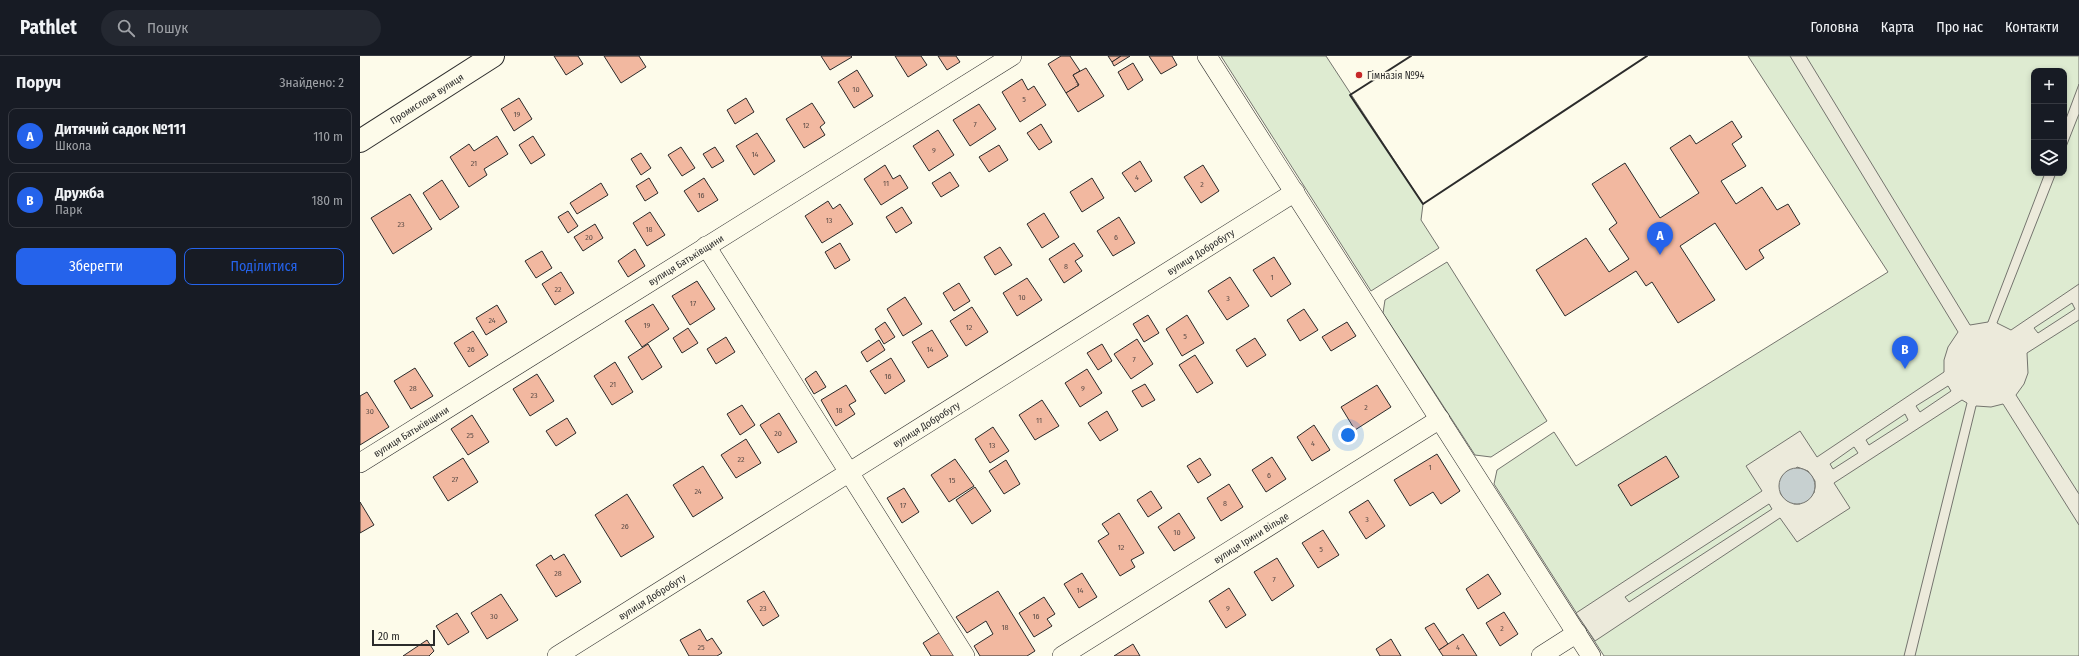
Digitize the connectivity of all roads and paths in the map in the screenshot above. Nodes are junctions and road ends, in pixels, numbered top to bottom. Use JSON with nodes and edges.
{"nodes":[{"id":1,"x":493,"y":56,"type":"edge"},
{"id":2,"x":1012,"y":56,"type":"edge"},
{"id":3,"x":1207,"y":56,"type":"edge"},
{"id":4,"x":360,"y":141,"type":"edge"},
{"id":5,"x":1295,"y":192,"type":"junction"},
{"id":6,"x":706,"y":246,"type":"junction"},
{"id":7,"x":1440,"y":419,"type":"junction"},
{"id":8,"x":360,"y":463,"type":"edge"},
{"id":9,"x":849,"y":473,"type":"junction"},
{"id":10,"x":1577,"y":633,"type":"junction"},
{"id":11,"x":558,"y":656,"type":"edge"},
{"id":12,"x":966,"y":656,"type":"edge"},
{"id":13,"x":1062,"y":656,"type":"edge"},
{"id":14,"x":1541,"y":656,"type":"edge"},
{"id":15,"x":1591,"y":656,"type":"edge"}],
"edges":[{"from":1,"to":4,"type":"street","name":"Промислова вулиця"},
{"from":2,"to":6,"type":"street","name":"вулиця Батьківщини"},
{"from":3,"to":5,"type":"street"},
{"from":5,"to":7,"type":"street"},
{"from":5,"to":9,"type":"street","name":"вулиця Добробуту"},
{"from":6,"to":8,"type":"street","name":"вулиця Батьківщини"},
{"from":6,"to":9,"type":"street"},
{"from":7,"to":10,"type":"street"},
{"from":7,"to":13,"type":"street","name":"вулиця Ірини Вільде"},
{"from":9,"to":11,"type":"street","name":"вулиця Добробуту"},
{"from":9,"to":12,"type":"street"},
{"from":10,"to":14,"type":"street"},
{"from":10,"to":15,"type":"street"}]}
